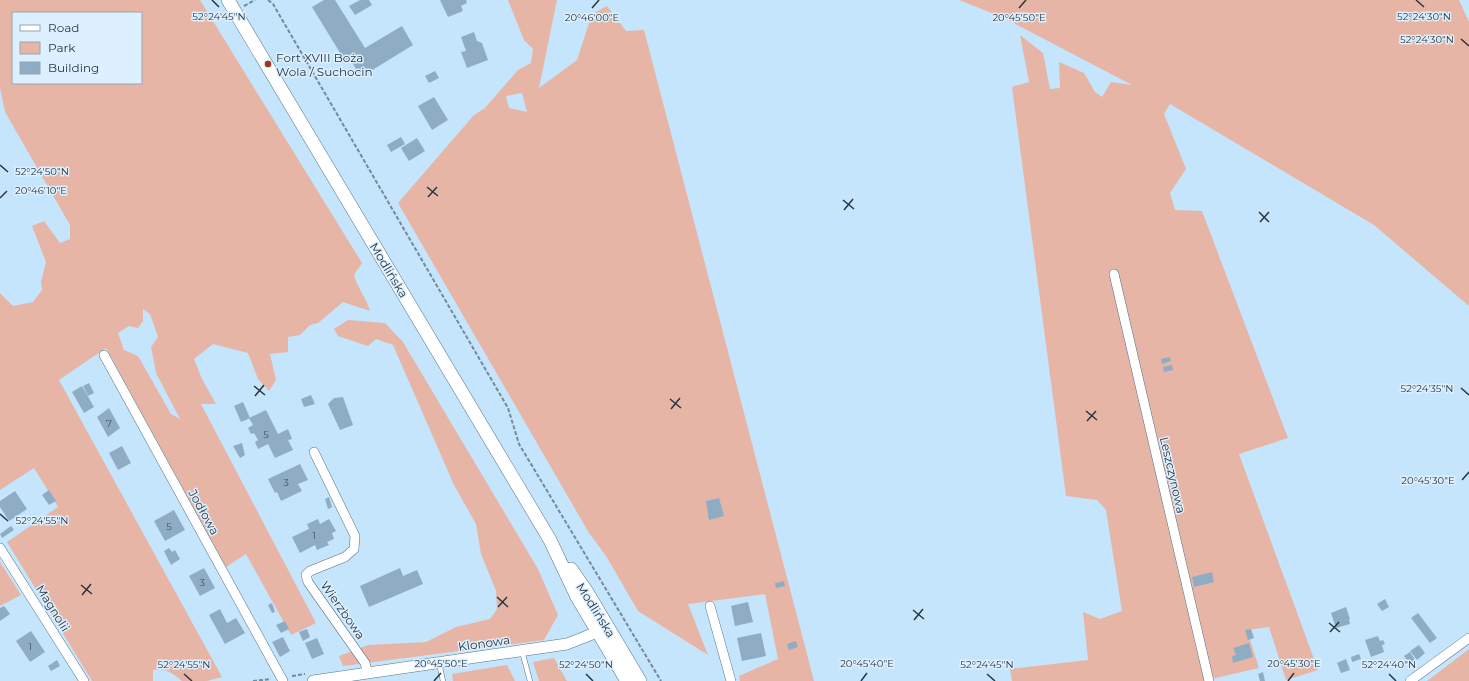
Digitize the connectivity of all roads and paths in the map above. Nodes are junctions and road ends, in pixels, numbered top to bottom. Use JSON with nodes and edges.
{"nodes":[{"id":1,"x":228,"y":0,"type":"edge"},
{"id":2,"x":268,"y":0,"type":"edge"},
{"id":3,"x":1114,"y":274,"type":"dead end"},
{"id":4,"x":104,"y":356,"type":"dead end"},
{"id":5,"x":314,"y":452,"type":"dead end"},
{"id":6,"x":0,"y":548,"type":"edge"},
{"id":7,"x":710,"y":606,"type":"dead end"},
{"id":8,"x":603,"y":630,"type":"junction"},
{"id":9,"x":1469,"y":638,"type":"edge"},
{"id":10,"x":522,"y":651,"type":"junction"},
{"id":11,"x":439,"y":663,"type":"junction"},
{"id":12,"x":368,"y":673,"type":"junction"},
{"id":13,"x":349,"y":678,"type":"edge"},
{"id":14,"x":84,"y":681,"type":"edge"},
{"id":15,"x":283,"y":681,"type":"edge"},
{"id":16,"x":313,"y":681,"type":"edge"},
{"id":17,"x":443,"y":681,"type":"edge"},
{"id":18,"x":530,"y":681,"type":"edge"},
{"id":19,"x":627,"y":681,"type":"edge"},
{"id":20,"x":640,"y":681,"type":"edge"},
{"id":21,"x":661,"y":681,"type":"edge"},
{"id":22,"x":731,"y":681,"type":"edge"},
{"id":23,"x":1209,"y":681,"type":"edge"},
{"id":24,"x":1410,"y":681,"type":"edge"}],
"edges":[{"from":1,"to":8,"type":"main road","name":"Modlińska"},
{"from":2,"to":21,"type":"path"},
{"from":3,"to":23,"type":"street","name":"Leszczynowa"},
{"from":4,"to":15,"type":"street","name":"Jodłowa"},
{"from":5,"to":12,"type":"street","name":"Wierzbowa"},
{"from":6,"to":14,"type":"street","name":"Magnolii"},
{"from":7,"to":22,"type":"street"},
{"from":8,"to":10,"type":"street","name":"Klonowa"},
{"from":8,"to":19,"type":"main road","name":"Modlińska"},
{"from":8,"to":20,"type":"main road","name":"Modlińska"},
{"from":9,"to":24,"type":"street"},
{"from":10,"to":11,"type":"street","name":"Klonowa"},
{"from":10,"to":18,"type":"lane"},
{"from":11,"to":12,"type":"street","name":"Klonowa"},
{"from":11,"to":17,"type":"lane"},
{"from":12,"to":13,"type":"street","name":"Klonowa"},
{"from":13,"to":16,"type":"street","name":"Klonowa"}]}
